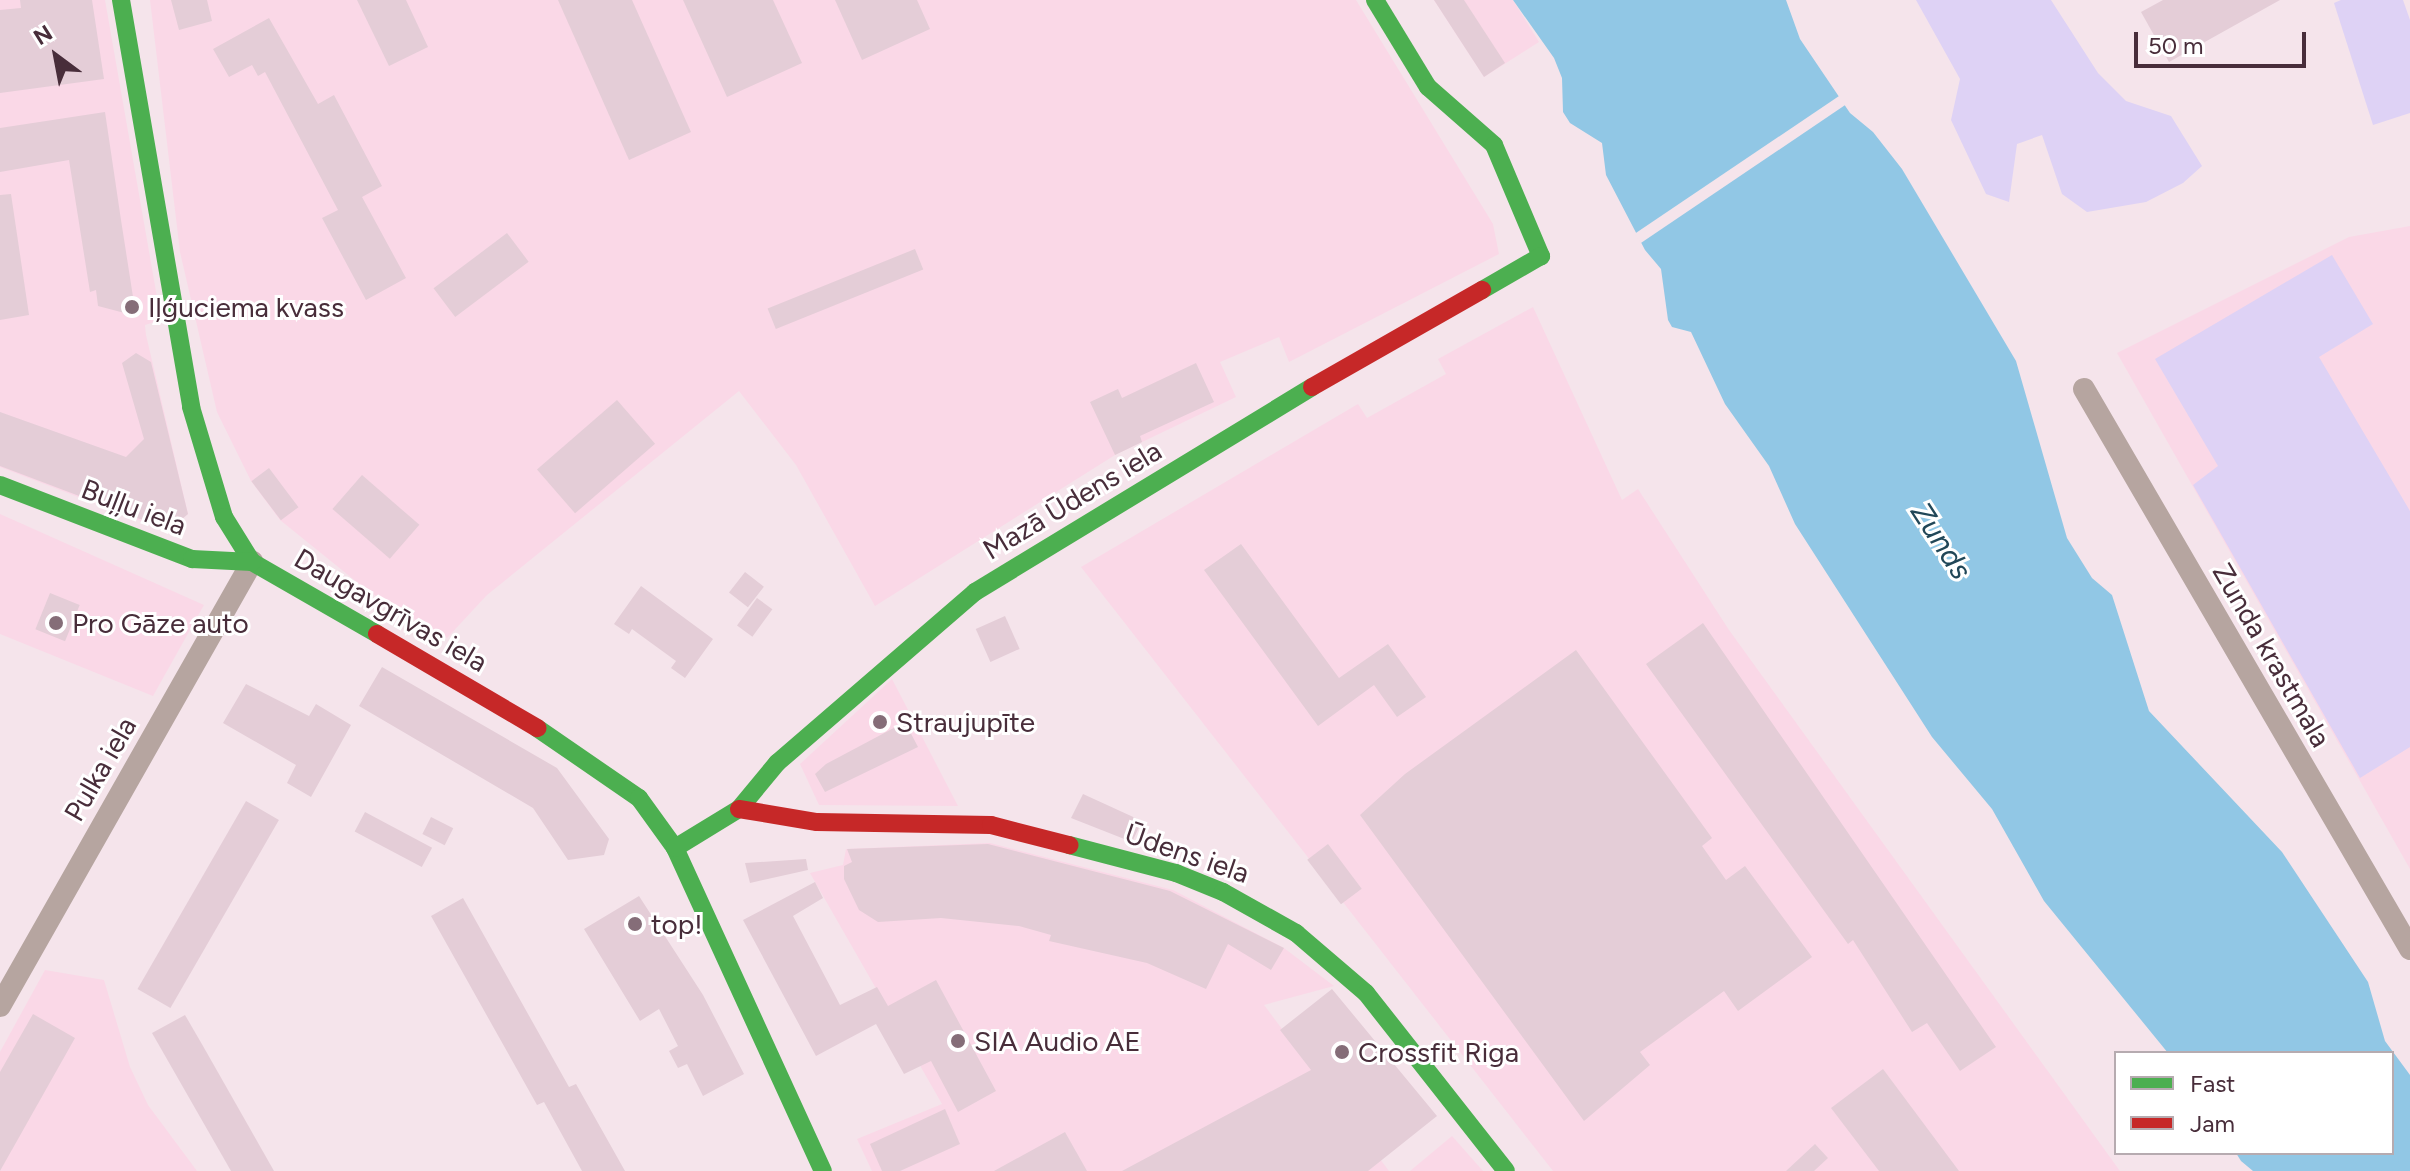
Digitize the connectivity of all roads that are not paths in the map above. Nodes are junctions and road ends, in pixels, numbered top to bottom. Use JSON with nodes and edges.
{"nodes":[{"id":1,"x":121,"y":0,"type":"edge"},
{"id":2,"x":1375,"y":0,"type":"edge"},
{"id":3,"x":2084,"y":389,"type":"dead end"},
{"id":4,"x":0,"y":485,"type":"edge"},
{"id":5,"x":252,"y":562,"type":"junction"},
{"id":6,"x":739,"y":809,"type":"junction"},
{"id":7,"x":675,"y":848,"type":"junction"},
{"id":8,"x":2410,"y":949,"type":"edge"},
{"id":9,"x":0,"y":1006,"type":"edge"},
{"id":10,"x":823,"y":1171,"type":"edge"},
{"id":11,"x":1506,"y":1171,"type":"edge"}],
"edges":[{"from":1,"to":5,"type":"street","name":"Daugavgrīvas iela"},
{"from":2,"to":6,"type":"street","name":"Mazā Ūdens iela"},
{"from":3,"to":8,"type":"street","name":"Zunda krastmala"},
{"from":4,"to":5,"type":"street","name":"Buļļu iela"},
{"from":5,"to":7,"type":"street","name":"Daugavgrīvas iela"},
{"from":5,"to":9,"type":"street","name":"Pulka iela"},
{"from":6,"to":7,"type":"street","name":"Mazā Ūdens iela"},
{"from":6,"to":11,"type":"street","name":"Ūdens iela"},
{"from":7,"to":10,"type":"street","name":"Daugavgrīvas iela"}]}
